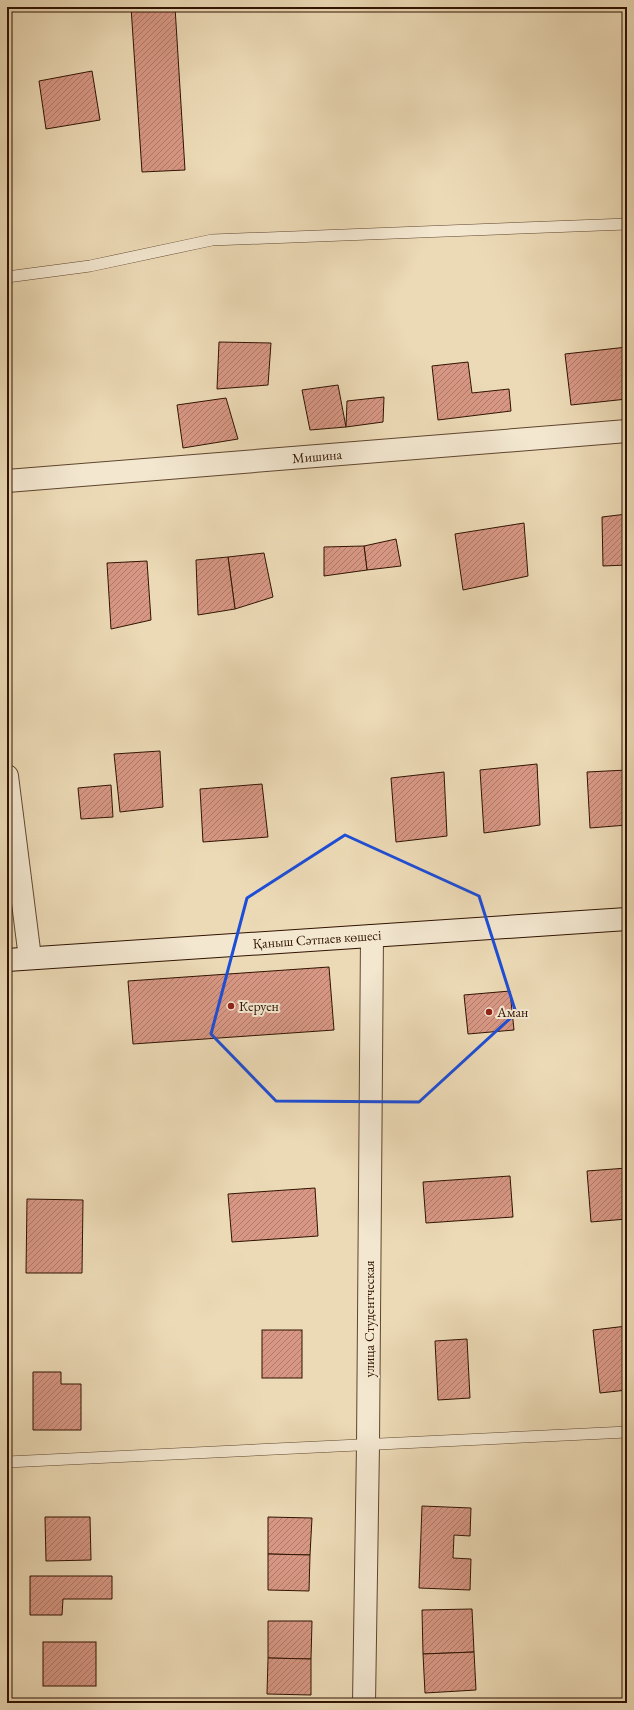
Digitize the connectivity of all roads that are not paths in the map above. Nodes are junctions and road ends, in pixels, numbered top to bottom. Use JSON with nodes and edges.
{"nodes":[{"id":1,"x":627,"y":224,"type":"edge"},
{"id":2,"x":7,"y":277,"type":"edge"},
{"id":3,"x":627,"y":430,"type":"edge"},
{"id":4,"x":7,"y":481,"type":"edge"},
{"id":5,"x":7,"y":776,"type":"edge"},
{"id":6,"x":627,"y":919,"type":"edge"},
{"id":7,"x":372,"y":936,"type":"junction"},
{"id":8,"x":30,"y":958,"type":"junction"},
{"id":9,"x":7,"y":960,"type":"edge"},
{"id":10,"x":627,"y":1432,"type":"edge"},
{"id":11,"x":368,"y":1445,"type":"junction"},
{"id":12,"x":7,"y":1462,"type":"edge"},
{"id":13,"x":364,"y":1703,"type":"edge"}],
"edges":[{"from":1,"to":2,"type":"lane"},
{"from":3,"to":4,"type":"street","name":"Мишина"},
{"from":5,"to":8,"type":"street"},
{"from":6,"to":7,"type":"street","name":"Қаныш Сәтпаев көшесі"},
{"from":7,"to":8,"type":"street","name":"Қаныш Сәтпаев көшесі"},
{"from":7,"to":11,"type":"street","name":"улица Студентческая"},
{"from":8,"to":9,"type":"street","name":"Қаныш Сәтпаев көшесі"},
{"from":10,"to":11,"type":"lane"},
{"from":11,"to":12,"type":"lane"},
{"from":11,"to":13,"type":"street","name":"улица Студентческая"}]}
